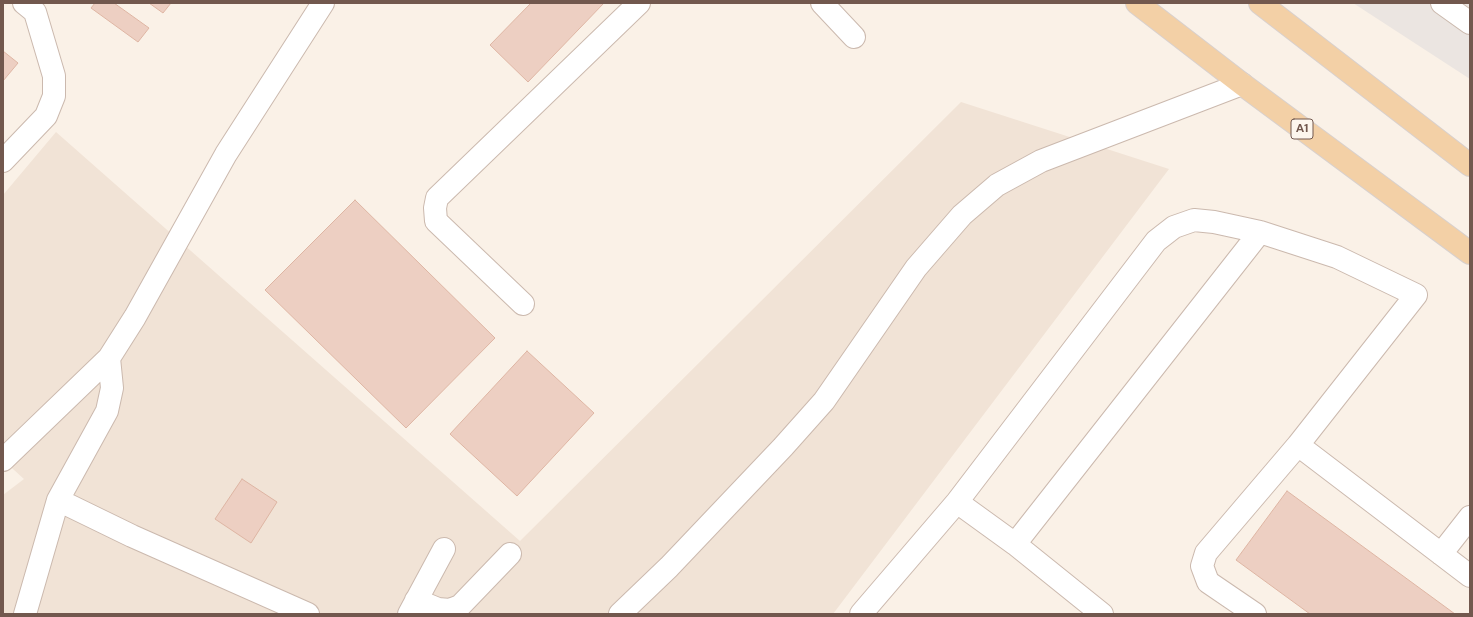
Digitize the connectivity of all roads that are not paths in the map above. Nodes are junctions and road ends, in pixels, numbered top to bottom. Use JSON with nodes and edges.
{"nodes":[{"id":1,"x":323,"y":3,"type":"edge"},
{"id":2,"x":639,"y":3,"type":"edge"},
{"id":3,"x":822,"y":3,"type":"edge"},
{"id":4,"x":1137,"y":3,"type":"edge"},
{"id":5,"x":1260,"y":3,"type":"edge"},
{"id":6,"x":1442,"y":3,"type":"edge"},
{"id":7,"x":34,"y":6,"type":"edge"},
{"id":8,"x":1470,"y":23,"type":"edge"},
{"id":9,"x":854,"y":37,"type":"dead end"},
{"id":10,"x":1242,"y":84,"type":"junction"},
{"id":11,"x":3,"y":161,"type":"edge"},
{"id":12,"x":1470,"y":165,"type":"edge"},
{"id":13,"x":1260,"y":232,"type":"junction"},
{"id":14,"x":1470,"y":253,"type":"edge"},
{"id":15,"x":523,"y":304,"type":"dead end"},
{"id":16,"x":109,"y":358,"type":"junction"},
{"id":17,"x":1298,"y":445,"type":"junction"},
{"id":18,"x":3,"y":460,"type":"edge"},
{"id":19,"x":58,"y":500,"type":"junction"},
{"id":20,"x":957,"y":502,"type":"junction"},
{"id":21,"x":1470,"y":517,"type":"edge"},
{"id":22,"x":1015,"y":544,"type":"junction"},
{"id":23,"x":444,"y":549,"type":"dead end"},
{"id":24,"x":510,"y":554,"type":"dead end"},
{"id":25,"x":1441,"y":554,"type":"junction"},
{"id":26,"x":1470,"y":576,"type":"edge"},
{"id":27,"x":413,"y":607,"type":"edge"},
{"id":28,"x":1253,"y":613,"type":"edge"},
{"id":29,"x":25,"y":614,"type":"edge"},
{"id":30,"x":308,"y":614,"type":"edge"},
{"id":31,"x":620,"y":614,"type":"edge"},
{"id":32,"x":861,"y":614,"type":"edge"},
{"id":33,"x":1102,"y":614,"type":"edge"}],
"edges":[{"from":1,"to":16,"type":"street"},
{"from":2,"to":15,"type":"street"},
{"from":3,"to":9,"type":"street"},
{"from":4,"to":10,"type":"main road","number":"A1"},
{"from":5,"to":12,"type":"main road"},
{"from":6,"to":8,"type":"street"},
{"from":7,"to":11,"type":"street"},
{"from":10,"to":14,"type":"main road","number":"A1"},
{"from":10,"to":31,"type":"street"},
{"from":13,"to":17,"type":"street"},
{"from":13,"to":20,"type":"street"},
{"from":13,"to":22,"type":"street"},
{"from":16,"to":18,"type":"street"},
{"from":16,"to":19,"type":"street"},
{"from":17,"to":25,"type":"street"},
{"from":17,"to":28,"type":"street"},
{"from":19,"to":29,"type":"street"},
{"from":19,"to":30,"type":"street"},
{"from":20,"to":22,"type":"street"},
{"from":20,"to":32,"type":"street"},
{"from":21,"to":25,"type":"street"},
{"from":22,"to":33,"type":"street"},
{"from":23,"to":27,"type":"street"},
{"from":24,"to":27,"type":"street"},
{"from":25,"to":26,"type":"street"}]}
